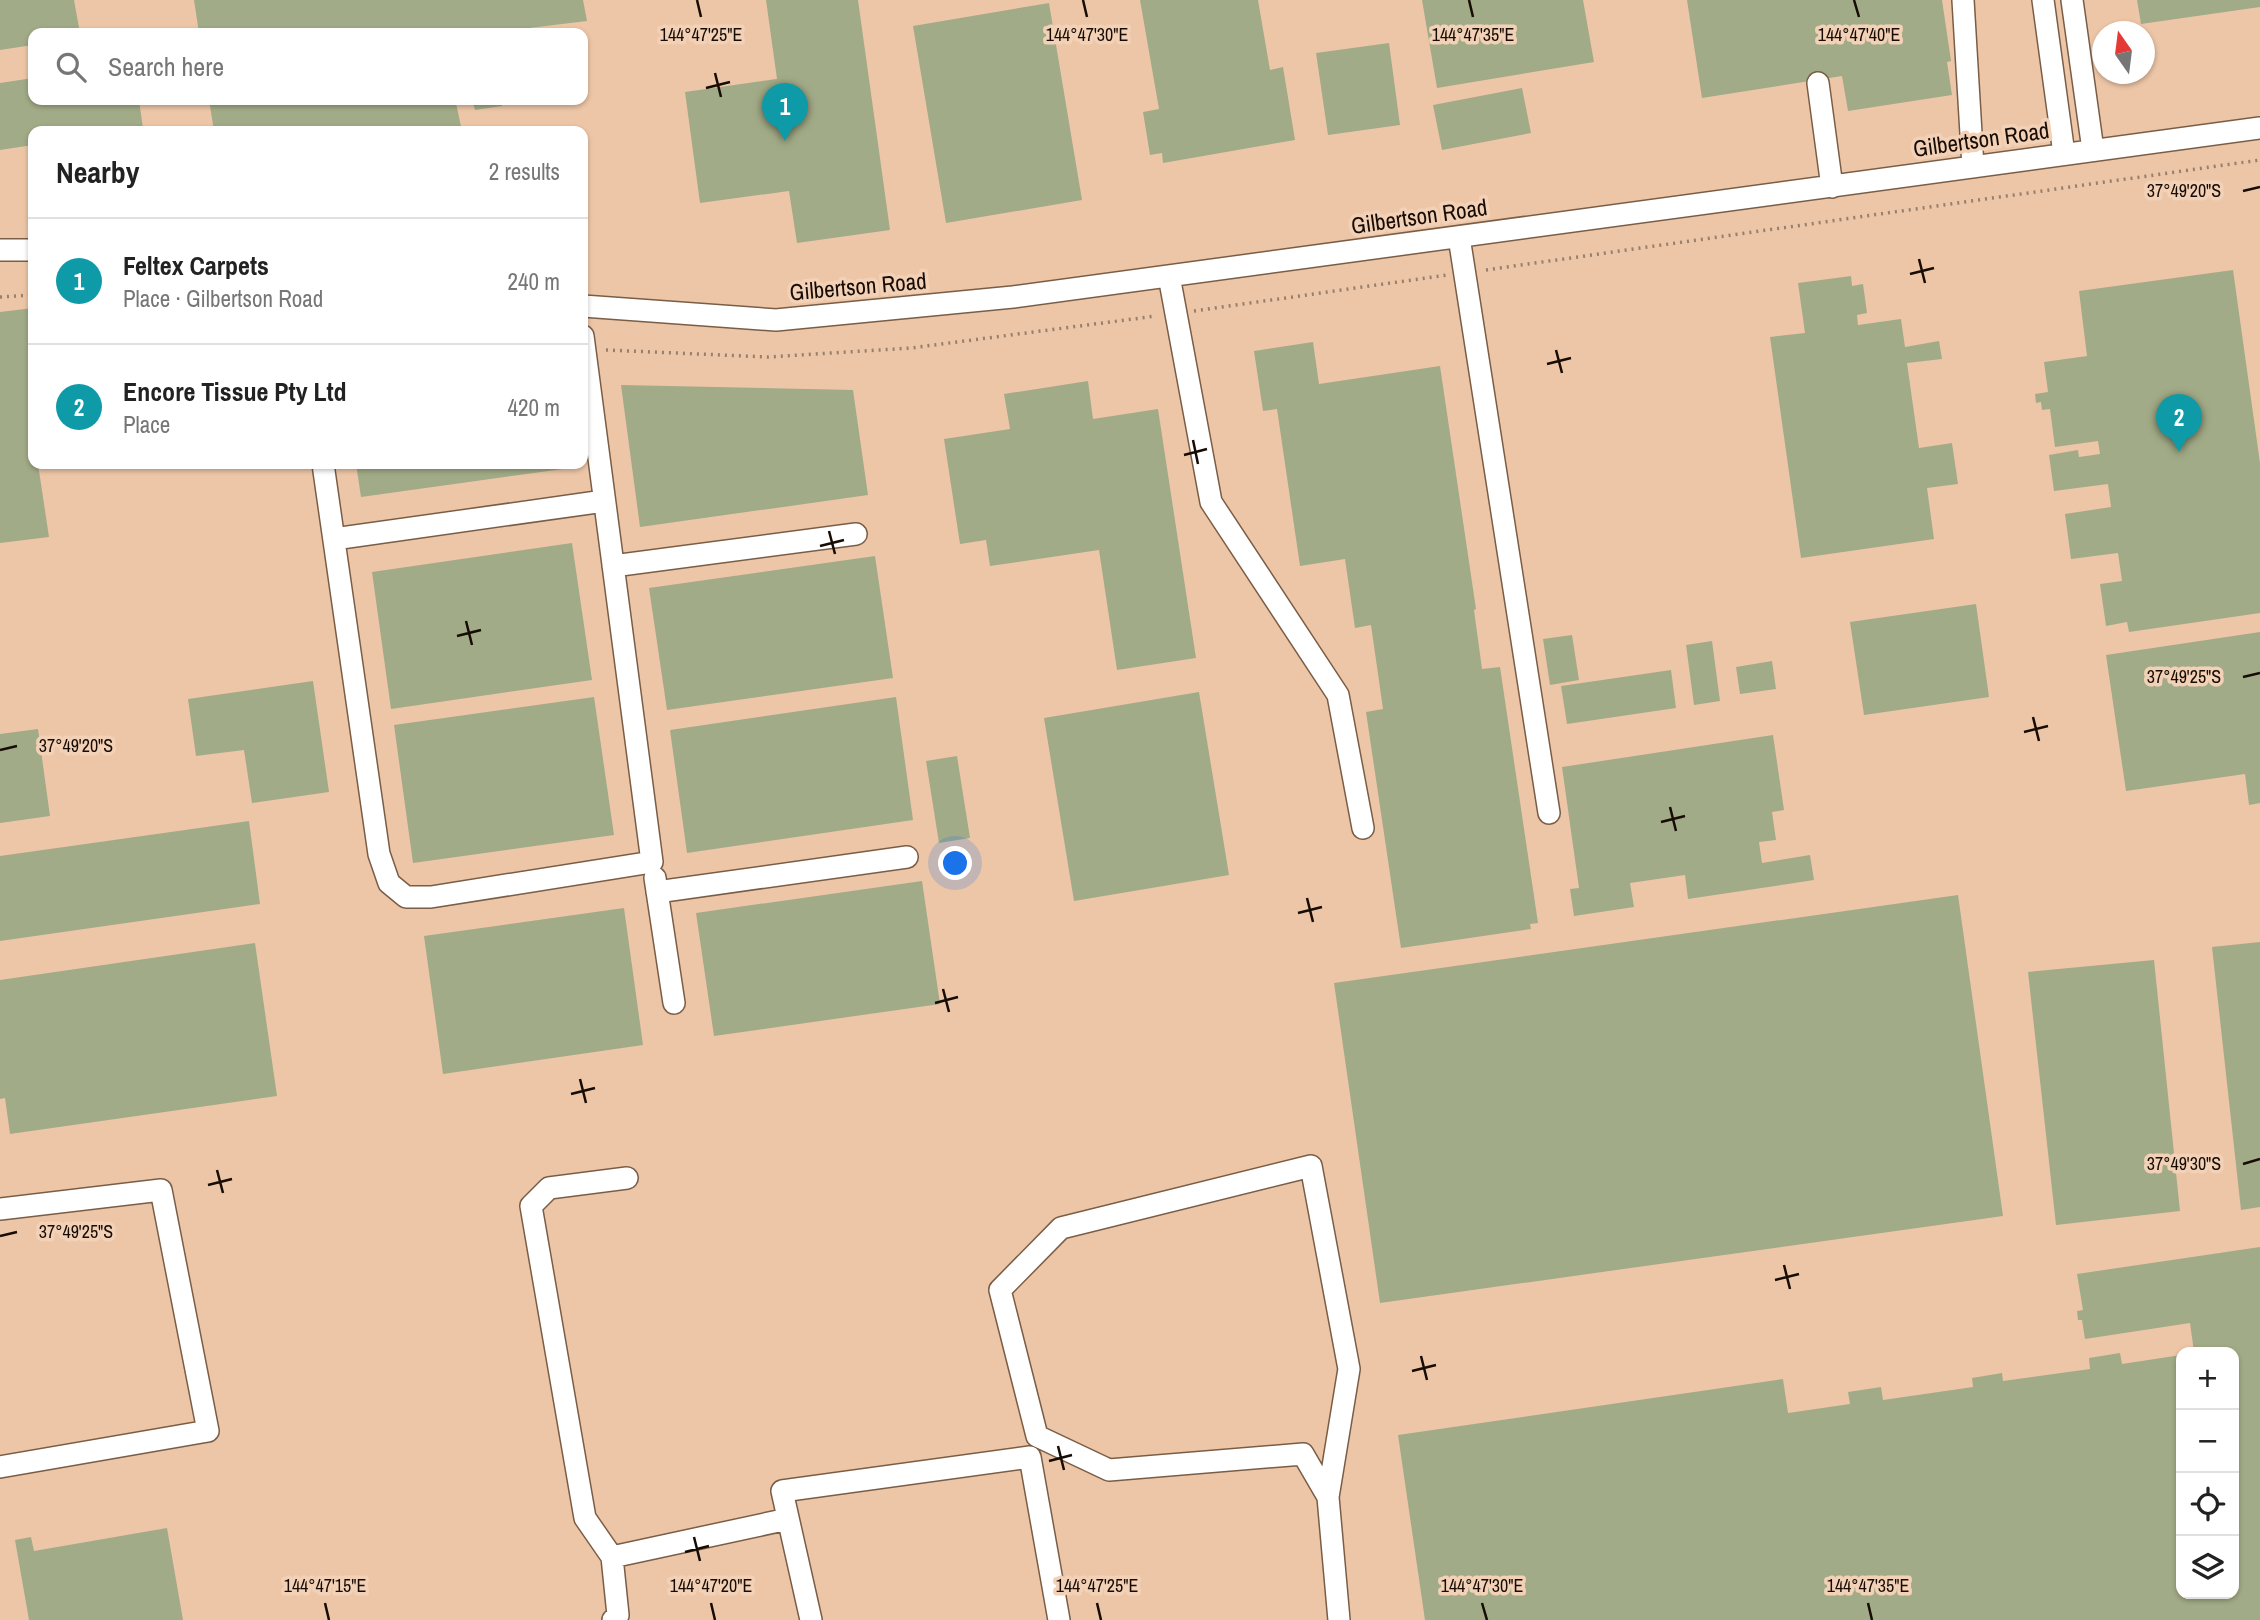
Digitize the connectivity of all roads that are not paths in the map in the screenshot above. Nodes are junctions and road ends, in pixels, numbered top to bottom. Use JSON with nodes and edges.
{"nodes":[{"id":1,"x":1963,"y":0,"type":"edge"},
{"id":2,"x":2043,"y":0,"type":"edge"},
{"id":3,"x":2072,"y":0,"type":"edge"},
{"id":4,"x":1818,"y":83,"type":"dead end"},
{"id":5,"x":2260,"y":128,"type":"edge"},
{"id":6,"x":2093,"y":150,"type":"junction"},
{"id":7,"x":2064,"y":154,"type":"junction"},
{"id":8,"x":1973,"y":167,"type":"junction"},
{"id":9,"x":1832,"y":187,"type":"junction"},
{"id":10,"x":1459,"y":237,"type":"junction"},
{"id":11,"x":0,"y":250,"type":"edge"},
{"id":12,"x":28,"y":250,"type":"edge"},
{"id":13,"x":1169,"y":276,"type":"junction"},
{"id":14,"x":588,"y":306,"type":"edge"},
{"id":15,"x":588,"y":379,"type":"edge"},
{"id":16,"x":324,"y":469,"type":"edge"},
{"id":17,"x":604,"y":501,"type":"junction"},
{"id":18,"x":856,"y":534,"type":"dead end"},
{"id":19,"x":334,"y":539,"type":"junction"},
{"id":20,"x":613,"y":566,"type":"junction"},
{"id":21,"x":1549,"y":813,"type":"dead end"},
{"id":22,"x":1363,"y":828,"type":"dead end"},
{"id":23,"x":907,"y":857,"type":"dead end"},
{"id":24,"x":652,"y":862,"type":"junction"},
{"id":25,"x":657,"y":892,"type":"junction"},
{"id":26,"x":674,"y":1003,"type":"dead end"},
{"id":27,"x":626,"y":1178,"type":"dead end"},
{"id":28,"x":0,"y":1209,"type":"edge"},
{"id":29,"x":0,"y":1467,"type":"edge"},
{"id":30,"x":1328,"y":1497,"type":"junction"},
{"id":31,"x":788,"y":1519,"type":"junction"},
{"id":32,"x":612,"y":1557,"type":"junction"},
{"id":33,"x":613,"y":1620,"type":"edge"},
{"id":34,"x":811,"y":1620,"type":"edge"},
{"id":35,"x":1059,"y":1620,"type":"edge"},
{"id":36,"x":1339,"y":1620,"type":"edge"}],
"edges":[{"from":1,"to":8,"type":"street"},
{"from":2,"to":7,"type":"street"},
{"from":3,"to":6,"type":"street"},
{"from":4,"to":9,"type":"street"},
{"from":5,"to":6,"type":"street","name":"Gilbertson Road"},
{"from":6,"to":7,"type":"street","name":"Gilbertson Road"},
{"from":7,"to":8,"type":"street","name":"Gilbertson Road"},
{"from":8,"to":9,"type":"street","name":"Gilbertson Road"},
{"from":9,"to":10,"type":"street","name":"Gilbertson Road"},
{"from":10,"to":13,"type":"street","name":"Gilbertson Road"},
{"from":10,"to":21,"type":"street"},
{"from":11,"to":12,"type":"street"},
{"from":13,"to":14,"type":"street","name":"Gilbertson Road"},
{"from":13,"to":22,"type":"street"},
{"from":15,"to":17,"type":"street"},
{"from":16,"to":19,"type":"street"},
{"from":17,"to":19,"type":"street"},
{"from":17,"to":20,"type":"street"},
{"from":18,"to":20,"type":"street"},
{"from":19,"to":24,"type":"street"},
{"from":20,"to":24,"type":"street"},
{"from":23,"to":25,"type":"street"},
{"from":24,"to":25,"type":"street"},
{"from":25,"to":26,"type":"street"},
{"from":27,"to":32,"type":"street"},
{"from":28,"to":29,"type":"street"},
{"from":30,"to":30,"type":"street"},
{"from":30,"to":36,"type":"street"},
{"from":31,"to":32,"type":"street"},
{"from":31,"to":34,"type":"street"},
{"from":31,"to":35,"type":"street"},
{"from":32,"to":33,"type":"street"}]}
